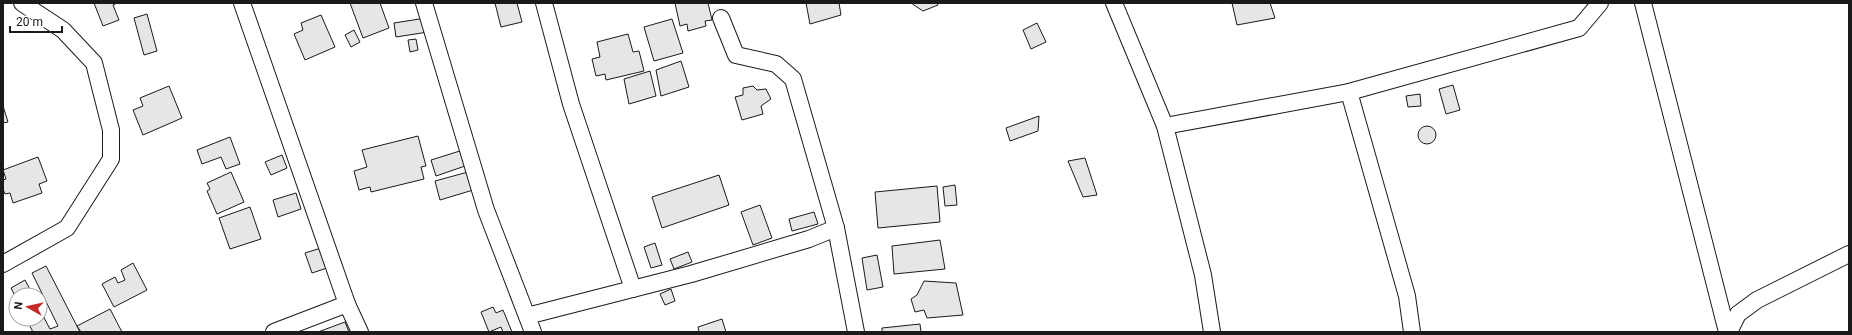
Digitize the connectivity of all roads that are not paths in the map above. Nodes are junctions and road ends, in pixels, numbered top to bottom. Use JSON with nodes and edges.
{"nodes":[{"id":1,"x":22,"y":3,"type":"edge"},
{"id":2,"x":242,"y":3,"type":"edge"},
{"id":3,"x":424,"y":3,"type":"edge"},
{"id":4,"x":544,"y":3,"type":"edge"},
{"id":5,"x":1114,"y":3,"type":"edge"},
{"id":6,"x":1600,"y":3,"type":"edge"},
{"id":7,"x":1643,"y":3,"type":"edge"},
{"id":8,"x":721,"y":18,"type":"dead end"},
{"id":9,"x":1349,"y":92,"type":"junction"},
{"id":10,"x":1165,"y":126,"type":"junction"},
{"id":11,"x":836,"y":228,"type":"junction"},
{"id":12,"x":1849,"y":254,"type":"edge"},
{"id":13,"x":3,"y":264,"type":"edge"},
{"id":14,"x":633,"y":289,"type":"junction"},
{"id":15,"x":348,"y":304,"type":"junction"},
{"id":16,"x":527,"y":316,"type":"junction"},
{"id":17,"x":274,"y":332,"type":"edge"},
{"id":18,"x":360,"y":332,"type":"edge"},
{"id":19,"x":533,"y":332,"type":"edge"},
{"id":20,"x":856,"y":332,"type":"edge"},
{"id":21,"x":1212,"y":332,"type":"edge"},
{"id":22,"x":1412,"y":332,"type":"edge"},
{"id":23,"x":1728,"y":332,"type":"edge"}],
"edges":[{"from":1,"to":13,"type":"street"},
{"from":2,"to":15,"type":"street"},
{"from":3,"to":16,"type":"street"},
{"from":4,"to":14,"type":"street"},
{"from":5,"to":10,"type":"street"},
{"from":6,"to":9,"type":"street"},
{"from":7,"to":23,"type":"street"},
{"from":8,"to":11,"type":"street"},
{"from":9,"to":10,"type":"street"},
{"from":9,"to":22,"type":"street"},
{"from":10,"to":21,"type":"street"},
{"from":11,"to":14,"type":"street"},
{"from":11,"to":20,"type":"street"},
{"from":12,"to":23,"type":"street"},
{"from":14,"to":16,"type":"street"},
{"from":15,"to":17,"type":"street"},
{"from":15,"to":18,"type":"street"},
{"from":16,"to":19,"type":"street"}]}
